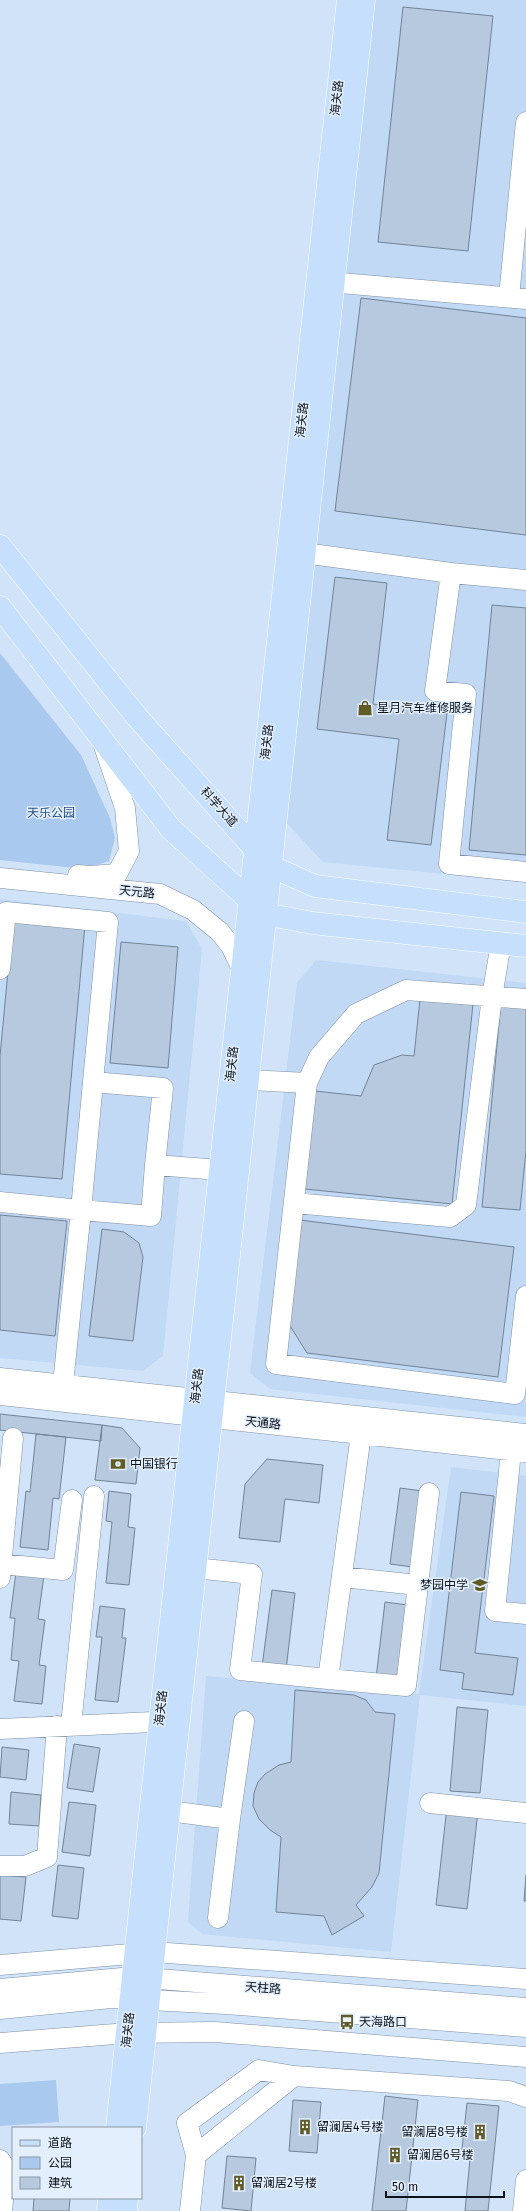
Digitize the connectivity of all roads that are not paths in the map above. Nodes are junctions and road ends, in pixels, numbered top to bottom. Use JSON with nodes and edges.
{"nodes":[{"id":1,"x":348,"y":0,"type":"edge"},
{"id":2,"x":364,"y":0,"type":"edge"},
{"id":3,"x":526,"y":122,"type":"edge"},
{"id":4,"x":325,"y":282,"type":"junction"},
{"id":5,"x":517,"y":298,"type":"edge"},
{"id":6,"x":0,"y":546,"type":"edge"},
{"id":7,"x":304,"y":553,"type":"junction"},
{"id":8,"x":451,"y":573,"type":"junction"},
{"id":9,"x":526,"y":580,"type":"edge"},
{"id":10,"x":0,"y":607,"type":"edge"},
{"id":11,"x":101,"y":738,"type":"junction"},
{"id":12,"x":255,"y":847,"type":"junction"},
{"id":13,"x":0,"y":866,"type":"edge"},
{"id":14,"x":270,"y":866,"type":"junction"},
{"id":15,"x":526,"y":872,"type":"edge"},
{"id":16,"x":0,"y":878,"type":"edge"},
{"id":17,"x":249,"y":899,"type":"junction"},
{"id":18,"x":526,"y":912,"type":"edge"},
{"id":19,"x":265,"y":914,"type":"junction"},
{"id":20,"x":501,"y":943,"type":"junction"},
{"id":21,"x":526,"y":946,"type":"edge"},
{"id":22,"x":0,"y":969,"type":"edge"},
{"id":23,"x":242,"y":969,"type":"junction"},
{"id":24,"x":492,"y":997,"type":"junction"},
{"id":25,"x":526,"y":999,"type":"edge"},
{"id":26,"x":247,"y":1080,"type":"junction"},
{"id":27,"x":93,"y":1082,"type":"junction"},
{"id":28,"x":307,"y":1083,"type":"junction"},
{"id":29,"x":155,"y":1165,"type":"junction"},
{"id":30,"x":220,"y":1170,"type":"junction"},
{"id":31,"x":0,"y":1202,"type":"edge"},
{"id":32,"x":294,"y":1203,"type":"junction"},
{"id":33,"x":81,"y":1210,"type":"junction"},
{"id":34,"x":526,"y":1296,"type":"edge"},
{"id":35,"x":0,"y":1378,"type":"edge"},
{"id":36,"x":62,"y":1384,"type":"junction"},
{"id":37,"x":0,"y":1395,"type":"edge"},
{"id":38,"x":203,"y":1408,"type":"junction"},
{"id":39,"x":361,"y":1434,"type":"junction"},
{"id":40,"x":526,"y":1434,"type":"edge"},
{"id":41,"x":13,"y":1438,"type":"dead end"},
{"id":42,"x":519,"y":1451,"type":"edge"},
{"id":43,"x":429,"y":1493,"type":"dead end"},
{"id":44,"x":94,"y":1496,"type":"dead end"},
{"id":45,"x":72,"y":1500,"type":"dead end"},
{"id":46,"x":195,"y":1568,"type":"junction"},
{"id":47,"x":1,"y":1569,"type":"edge"},
{"id":48,"x":342,"y":1577,"type":"junction"},
{"id":49,"x":418,"y":1585,"type":"junction"},
{"id":50,"x":526,"y":1614,"type":"edge"},
{"id":51,"x":328,"y":1679,"type":"junction"},
{"id":52,"x":169,"y":1721,"type":"junction"},
{"id":53,"x":244,"y":1721,"type":"dead end"},
{"id":54,"x":64,"y":1726,"type":"junction"},
{"id":55,"x":0,"y":1729,"type":"edge"},
{"id":56,"x":430,"y":1803,"type":"dead end"},
{"id":57,"x":169,"y":1811,"type":"junction"},
{"id":58,"x":526,"y":1813,"type":"edge"},
{"id":59,"x":230,"y":1818,"type":"junction"},
{"id":60,"x":0,"y":1866,"type":"edge"},
{"id":61,"x":218,"y":1918,"type":"dead end"},
{"id":62,"x":145,"y":1952,"type":"junction"},
{"id":63,"x":0,"y":1965,"type":"edge"},
{"id":64,"x":526,"y":1979,"type":"edge"},
{"id":65,"x":0,"y":1989,"type":"edge"},
{"id":66,"x":141,"y":1989,"type":"junction"},
{"id":67,"x":526,"y":2008,"type":"edge"},
{"id":68,"x":0,"y":2009,"type":"edge"},
{"id":69,"x":526,"y":2027,"type":"edge"},
{"id":70,"x":136,"y":2033,"type":"junction"},
{"id":71,"x":0,"y":2043,"type":"edge"},
{"id":72,"x":526,"y":2057,"type":"edge"},
{"id":73,"x":294,"y":2076,"type":"junction"},
{"id":74,"x":526,"y":2097,"type":"edge"},
{"id":75,"x":117,"y":2127,"type":"edge"},
{"id":76,"x":135,"y":2127,"type":"edge"},
{"id":77,"x":196,"y":2155,"type":"junction"},
{"id":78,"x":0,"y":2160,"type":"edge"},
{"id":79,"x":526,"y":2180,"type":"edge"},
{"id":80,"x":109,"y":2199,"type":"edge"},
{"id":81,"x":127,"y":2199,"type":"edge"},
{"id":82,"x":2,"y":2211,"type":"edge"},
{"id":83,"x":108,"y":2211,"type":"edge"},
{"id":84,"x":126,"y":2211,"type":"edge"},
{"id":85,"x":190,"y":2211,"type":"edge"},
{"id":86,"x":522,"y":2211,"type":"edge"}],
"edges":[{"from":1,"to":4,"type":"main road","name":"海关路"},
{"from":2,"to":4,"type":"main road","name":"海关路"},
{"from":3,"to":5,"type":"street"},
{"from":4,"to":5,"type":"street"},
{"from":4,"to":7,"type":"main road","name":"海关路"},
{"from":4,"to":12,"type":"main road","name":"海关路"},
{"from":6,"to":12,"type":"main road","name":"科学大道"},
{"from":7,"to":8,"type":"street"},
{"from":7,"to":14,"type":"main road","name":"海关路"},
{"from":8,"to":9,"type":"street"},
{"from":8,"to":15,"type":"street"},
{"from":10,"to":11,"type":"main road"},
{"from":11,"to":13,"type":"street","name":"天元路"},
{"from":11,"to":17,"type":"main road"},
{"from":12,"to":14,"type":"main road","name":"科学大道"},
{"from":12,"to":17,"type":"main road","name":"海关路"},
{"from":14,"to":18,"type":"main road","name":"科学大道"},
{"from":14,"to":19,"type":"main road","name":"海关路"},
{"from":16,"to":23,"type":"street","name":"天元路"},
{"from":17,"to":19,"type":"main road"},
{"from":17,"to":23,"type":"main road","name":"海关路"},
{"from":19,"to":20,"type":"main road"},
{"from":19,"to":26,"type":"main road","name":"海关路"},
{"from":20,"to":21,"type":"main road"},
{"from":20,"to":24,"type":"street"},
{"from":22,"to":27,"type":"street"},
{"from":23,"to":30,"type":"main road","name":"海关路"},
{"from":24,"to":25,"type":"street"},
{"from":24,"to":28,"type":"street"},
{"from":24,"to":32,"type":"street"},
{"from":26,"to":28,"type":"street"},
{"from":26,"to":38,"type":"main road","name":"海关路"},
{"from":27,"to":29,"type":"street"},
{"from":27,"to":33,"type":"street"},
{"from":28,"to":32,"type":"street"},
{"from":29,"to":30,"type":"street"},
{"from":29,"to":33,"type":"street"},
{"from":30,"to":38,"type":"main road","name":"海关路"},
{"from":31,"to":33,"type":"street"},
{"from":32,"to":34,"type":"street"},
{"from":33,"to":36,"type":"street"},
{"from":35,"to":36,"type":"street","name":"天通路"},
{"from":36,"to":38,"type":"street","name":"天通路"},
{"from":37,"to":38,"type":"street","name":"天通路"},
{"from":38,"to":39,"type":"street","name":"天通路"},
{"from":38,"to":40,"type":"street","name":"天通路"},
{"from":38,"to":46,"type":"main road","name":"海关路"},
{"from":38,"to":52,"type":"main road","name":"海关路"},
{"from":39,"to":42,"type":"street","name":"天通路"},
{"from":39,"to":48,"type":"street"},
{"from":41,"to":47,"type":"street"},
{"from":42,"to":50,"type":"street"},
{"from":43,"to":49,"type":"street"},
{"from":44,"to":54,"type":"street"},
{"from":45,"to":47,"type":"street"},
{"from":46,"to":51,"type":"street"},
{"from":46,"to":52,"type":"main road","name":"海关路"},
{"from":48,"to":49,"type":"street"},
{"from":48,"to":51,"type":"street"},
{"from":49,"to":51,"type":"street"},
{"from":52,"to":54,"type":"street"},
{"from":52,"to":57,"type":"main road","name":"海关路"},
{"from":52,"to":62,"type":"main road","name":"海关路"},
{"from":53,"to":59,"type":"street"},
{"from":54,"to":55,"type":"street"},
{"from":54,"to":60,"type":"street"},
{"from":56,"to":58,"type":"street"},
{"from":57,"to":59,"type":"street"},
{"from":57,"to":62,"type":"main road","name":"海关路"},
{"from":59,"to":61,"type":"street"},
{"from":62,"to":63,"type":"street"},
{"from":62,"to":64,"type":"street"},
{"from":62,"to":66,"type":"main road","name":"海关路"},
{"from":65,"to":66,"type":"street","name":"天柱路"},
{"from":66,"to":67,"type":"street","name":"天柱路"},
{"from":66,"to":68,"type":"street","name":"天柱路"},
{"from":66,"to":69,"type":"street","name":"天柱路"},
{"from":66,"to":70,"type":"main road","name":"海关路"},
{"from":70,"to":71,"type":"street"},
{"from":70,"to":72,"type":"street"},
{"from":70,"to":75,"type":"main road","name":"海关路"},
{"from":70,"to":76,"type":"main road","name":"海关路"},
{"from":73,"to":74,"type":"street"},
{"from":73,"to":77,"type":"street"},
{"from":73,"to":77,"type":"street"},
{"from":77,"to":85,"type":"street"},
{"from":78,"to":82,"type":"street"},
{"from":79,"to":86,"type":"street"},
{"from":80,"to":83,"type":"main road"},
{"from":81,"to":84,"type":"main road"}]}
